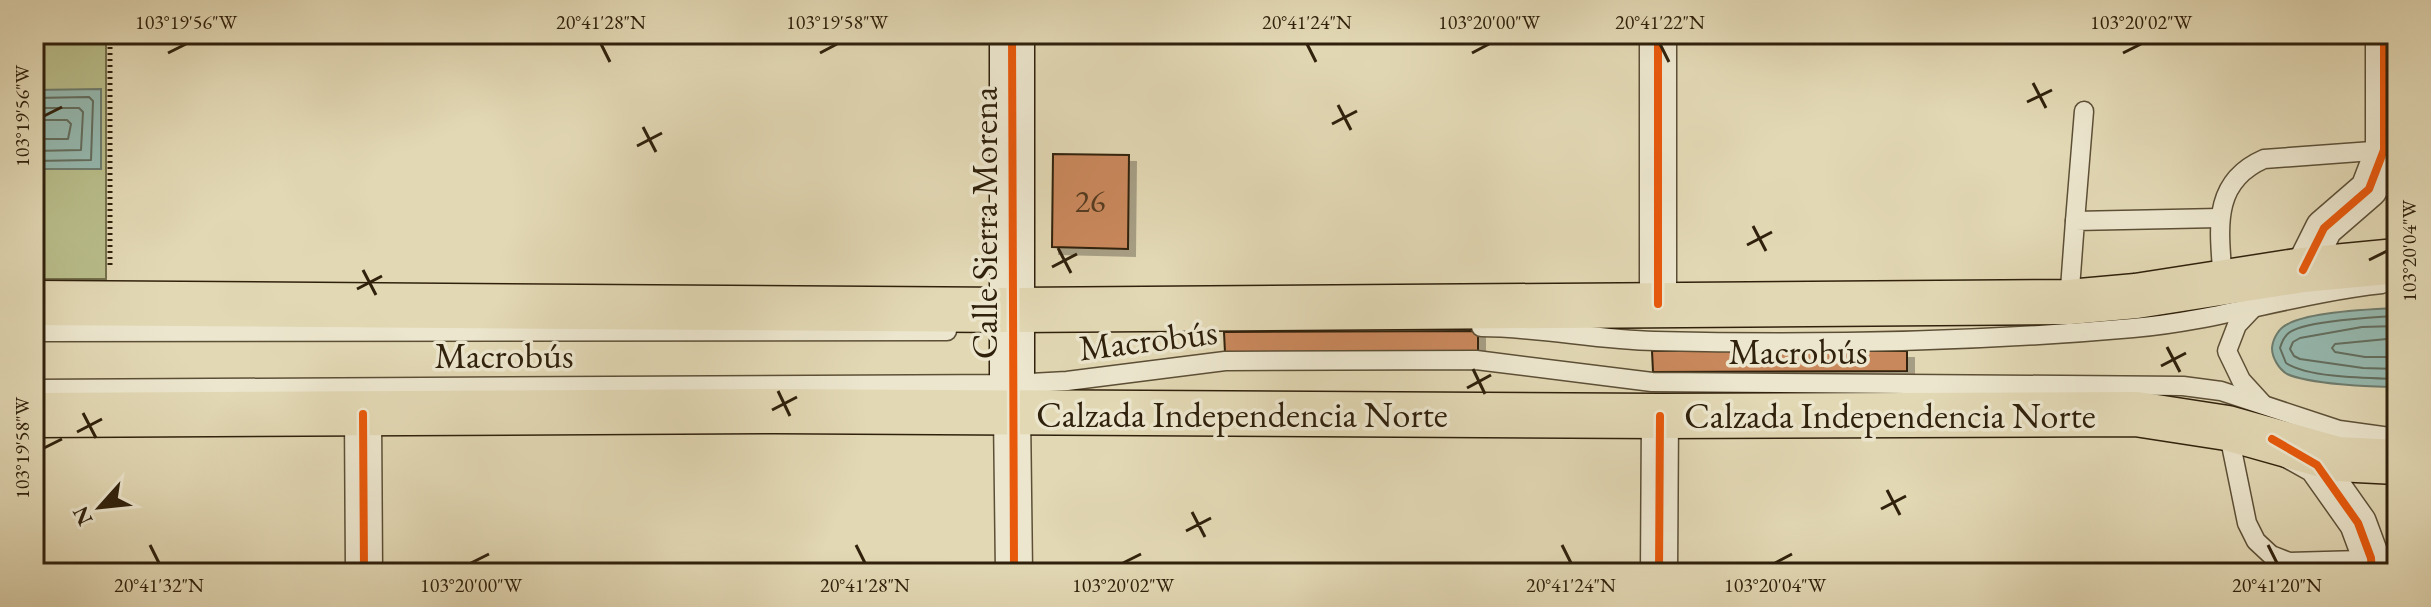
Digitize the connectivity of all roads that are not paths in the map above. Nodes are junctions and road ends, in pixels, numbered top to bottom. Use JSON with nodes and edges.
{"nodes":[{"id":1,"x":1012,"y":34,"type":"edge"},
{"id":2,"x":1658,"y":34,"type":"edge"},
{"id":3,"x":2384,"y":34,"type":"edge"},
{"id":4,"x":2084,"y":111,"type":"dead end"},
{"id":5,"x":2390,"y":150,"type":"edge"},
{"id":6,"x":2219,"y":218,"type":"junction"},
{"id":7,"x":2075,"y":221,"type":"junction"},
{"id":8,"x":2397,"y":261,"type":"edge"},
{"id":9,"x":2303,"y":270,"type":"junction"},
{"id":10,"x":2397,"y":283,"type":"edge"},
{"id":11,"x":2239,"y":295,"type":"junction"},
{"id":12,"x":2069,"y":302,"type":"junction"},
{"id":13,"x":34,"y":303,"type":"edge"},
{"id":14,"x":1658,"y":304,"type":"junction"},
{"id":15,"x":1013,"y":326,"type":"junction"},
{"id":16,"x":1303,"y":326,"type":"dead end"},
{"id":17,"x":1134,"y":327,"type":"dead end"},
{"id":18,"x":1456,"y":327,"type":"dead end"},
{"id":19,"x":966,"y":331,"type":"dead end"},
{"id":20,"x":34,"y":332,"type":"edge"},
{"id":21,"x":34,"y":389,"type":"edge"},
{"id":22,"x":1012,"y":398,"type":"junction"},
{"id":23,"x":363,"y":414,"type":"junction"},
{"id":24,"x":34,"y":415,"type":"edge"},
{"id":25,"x":1660,"y":416,"type":"junction"},
{"id":26,"x":2268,"y":423,"type":"junction"},
{"id":27,"x":2227,"y":428,"type":"junction"},
{"id":28,"x":2397,"y":438,"type":"edge"},
{"id":29,"x":2397,"y":462,"type":"edge"},
{"id":30,"x":2380,"y":563,"type":"edge"},
{"id":31,"x":364,"y":573,"type":"edge"},
{"id":32,"x":1014,"y":573,"type":"edge"},
{"id":33,"x":1659,"y":573,"type":"edge"}],
"edges":[{"from":1,"to":15,"type":"street","name":"Calle Sierra Morena"},
{"from":2,"to":14,"type":"street"},
{"from":3,"to":5,"type":"street"},
{"from":4,"to":7,"type":"lane"},
{"from":5,"to":6,"type":"lane"},
{"from":5,"to":9,"type":"street"},
{"from":6,"to":7,"type":"lane"},
{"from":6,"to":11,"type":"lane"},
{"from":7,"to":12,"type":"lane"},
{"from":8,"to":9,"type":"main road"},
{"from":9,"to":11,"type":"main road"},
{"from":10,"to":11,"type":"lane","name":"Macrobús"},
{"from":11,"to":12,"type":"main road"},
{"from":11,"to":18,"type":"lane","name":"Macrobús"},
{"from":11,"to":26,"type":"lane"},
{"from":12,"to":14,"type":"main road"},
{"from":13,"to":15,"type":"main road"},
{"from":14,"to":15,"type":"main road"},
{"from":15,"to":22,"type":"street","name":"Calle Sierra Morena"},
{"from":16,"to":17,"type":"lane","name":"Macrobús"},
{"from":19,"to":20,"type":"lane","name":"Macrobús"},
{"from":21,"to":22,"type":"lane","name":"Macrobús"},
{"from":22,"to":23,"type":"main road","name":"Calzada Independencia Norte"},
{"from":22,"to":25,"type":"main road","name":"Calzada Independencia Norte"},
{"from":22,"to":26,"type":"lane","name":"Macrobús"},
{"from":22,"to":32,"type":"street"},
{"from":23,"to":24,"type":"main road","name":"Calzada Independencia Norte"},
{"from":23,"to":31,"type":"street"},
{"from":25,"to":27,"type":"main road","name":"Calzada Independencia Norte"},
{"from":25,"to":33,"type":"street"},
{"from":26,"to":27,"type":"main road","name":"Calzada Independencia Norte"},
{"from":26,"to":28,"type":"lane","name":"Macrobús"},
{"from":26,"to":29,"type":"main road","name":"Calzada Independencia Norte"},
{"from":26,"to":30,"type":"street"},
{"from":27,"to":30,"type":"lane"}]}
